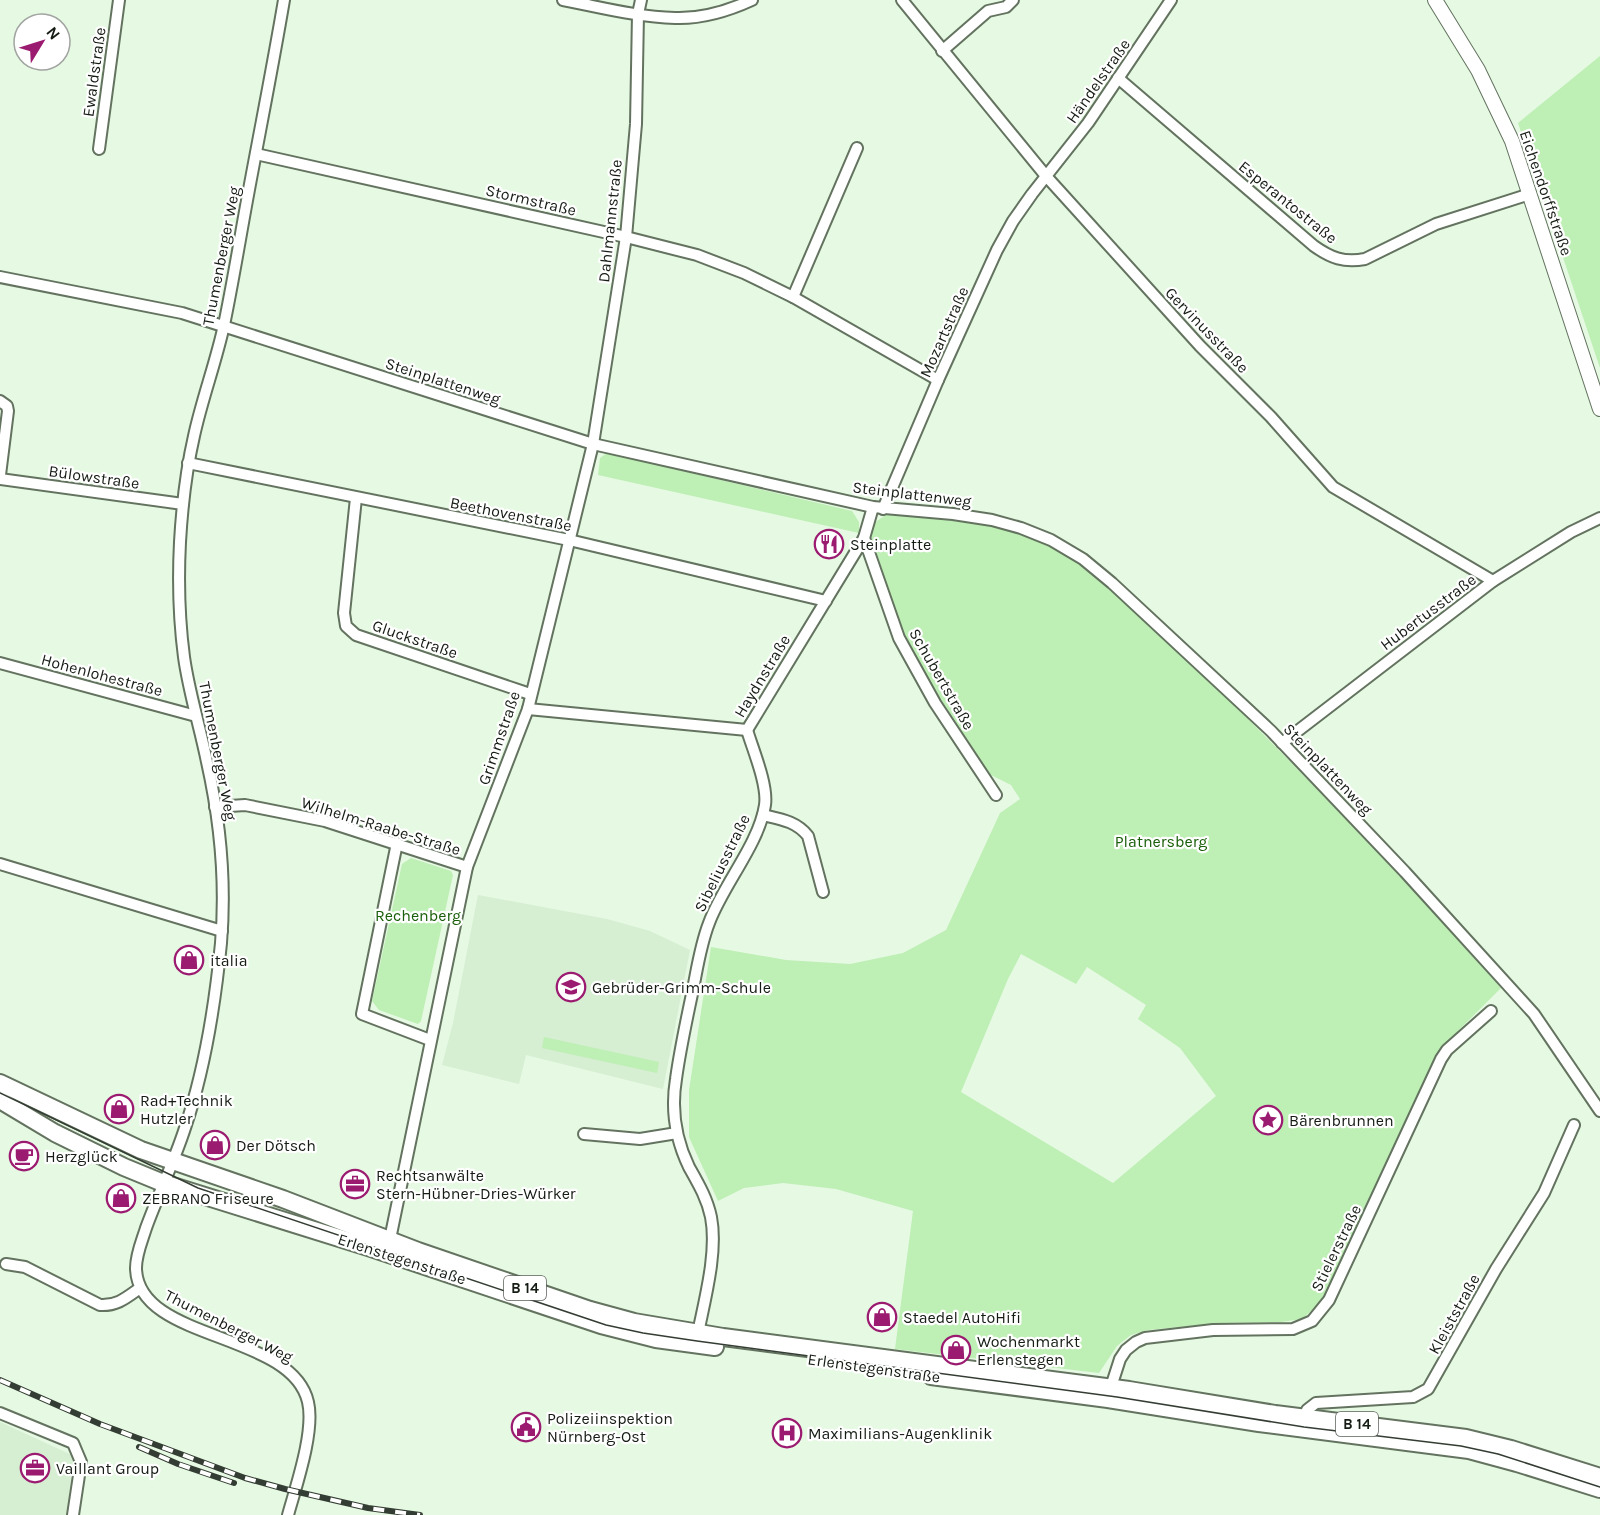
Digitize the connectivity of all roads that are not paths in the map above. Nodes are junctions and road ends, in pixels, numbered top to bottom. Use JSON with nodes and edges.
{"nodes":[{"id":1,"x":119,"y":0,"type":"edge"},
{"id":2,"x":284,"y":0,"type":"edge"},
{"id":3,"x":563,"y":0,"type":"edge"},
{"id":4,"x":641,"y":0,"type":"edge"},
{"id":5,"x":752,"y":0,"type":"edge"},
{"id":6,"x":902,"y":0,"type":"edge"},
{"id":7,"x":1013,"y":0,"type":"edge"},
{"id":8,"x":1171,"y":0,"type":"edge"},
{"id":9,"x":1435,"y":0,"type":"edge"},
{"id":10,"x":638,"y":14,"type":"junction"},
{"id":11,"x":942,"y":51,"type":"junction"},
{"id":12,"x":1118,"y":78,"type":"junction"},
{"id":13,"x":857,"y":148,"type":"dead end"},
{"id":14,"x":99,"y":149,"type":"dead end"},
{"id":15,"x":256,"y":153,"type":"junction"},
{"id":16,"x":1046,"y":176,"type":"junction"},
{"id":17,"x":1530,"y":194,"type":"junction"},
{"id":18,"x":627,"y":237,"type":"junction"},
{"id":19,"x":0,"y":277,"type":"edge"},
{"id":20,"x":793,"y":297,"type":"junction"},
{"id":21,"x":224,"y":327,"type":"junction"},
{"id":22,"x":938,"y":381,"type":"junction"},
{"id":23,"x":0,"y":401,"type":"edge"},
{"id":24,"x":1600,"y":409,"type":"edge"},
{"id":25,"x":593,"y":444,"type":"junction"},
{"id":26,"x":188,"y":462,"type":"junction"},
{"id":27,"x":0,"y":477,"type":"edge"},
{"id":28,"x":356,"y":498,"type":"junction"},
{"id":29,"x":183,"y":504,"type":"junction"},
{"id":30,"x":878,"y":508,"type":"junction"},
{"id":31,"x":1600,"y":518,"type":"edge"},
{"id":32,"x":864,"y":538,"type":"junction"},
{"id":33,"x":569,"y":540,"type":"junction"},
{"id":34,"x":1493,"y":581,"type":"junction"},
{"id":35,"x":826,"y":601,"type":"junction"},
{"id":36,"x":0,"y":663,"type":"edge"},
{"id":37,"x":530,"y":694,"type":"junction"},
{"id":38,"x":528,"y":709,"type":"junction"},
{"id":39,"x":196,"y":716,"type":"junction"},
{"id":40,"x":747,"y":730,"type":"junction"},
{"id":41,"x":1282,"y":742,"type":"junction"},
{"id":42,"x":996,"y":795,"type":"dead end"},
{"id":43,"x":215,"y":807,"type":"junction"},
{"id":44,"x":763,"y":814,"type":"junction"},
{"id":45,"x":397,"y":843,"type":"junction"},
{"id":46,"x":0,"y":864,"type":"edge"},
{"id":47,"x":467,"y":867,"type":"junction"},
{"id":48,"x":823,"y":892,"type":"dead end"},
{"id":49,"x":222,"y":931,"type":"junction"},
{"id":50,"x":1491,"y":1011,"type":"dead end"},
{"id":51,"x":430,"y":1040,"type":"junction"},
{"id":52,"x":0,"y":1083,"type":"edge"},
{"id":53,"x":0,"y":1100,"type":"edge"},
{"id":54,"x":1600,"y":1111,"type":"edge"},
{"id":55,"x":1574,"y":1125,"type":"dead end"},
{"id":56,"x":676,"y":1133,"type":"junction"},
{"id":57,"x":584,"y":1134,"type":"dead end"},
{"id":58,"x":172,"y":1161,"type":"junction"},
{"id":59,"x":163,"y":1183,"type":"junction"},
{"id":60,"x":388,"y":1247,"type":"junction"},
{"id":61,"x":6,"y":1264,"type":"dead end"},
{"id":62,"x":140,"y":1288,"type":"junction"},
{"id":63,"x":697,"y":1339,"type":"junction"},
{"id":64,"x":1109,"y":1393,"type":"junction"},
{"id":65,"x":0,"y":1413,"type":"edge"},
{"id":66,"x":1304,"y":1423,"type":"junction"},
{"id":67,"x":1600,"y":1477,"type":"edge"},
{"id":68,"x":1600,"y":1489,"type":"edge"},
{"id":69,"x":73,"y":1515,"type":"edge"},
{"id":70,"x":288,"y":1515,"type":"edge"}],
"edges":[{"from":1,"to":14,"type":"street","name":"Ewaldstraße"},
{"from":2,"to":15,"type":"street","name":"Thumenberger Weg"},
{"from":3,"to":10,"type":"street"},
{"from":4,"to":10,"type":"street","name":"Dahlmannstraße"},
{"from":5,"to":10,"type":"street"},
{"from":6,"to":11,"type":"street","name":"Gervinusstraße"},
{"from":7,"to":11,"type":"street"},
{"from":8,"to":12,"type":"street","name":"Händelstraße"},
{"from":9,"to":17,"type":"street","name":"Eichendorffstraße"},
{"from":10,"to":18,"type":"street","name":"Dahlmannstraße"},
{"from":11,"to":16,"type":"street","name":"Gervinusstraße"},
{"from":12,"to":16,"type":"street","name":"Händelstraße"},
{"from":12,"to":17,"type":"street","name":"Esperantostraße"},
{"from":13,"to":20,"type":"street"},
{"from":15,"to":18,"type":"street","name":"Stormstraße"},
{"from":15,"to":21,"type":"street","name":"Thumenberger Weg"},
{"from":16,"to":22,"type":"street","name":"Mozartstraße"},
{"from":16,"to":34,"type":"street","name":"Gervinusstraße"},
{"from":17,"to":24,"type":"street","name":"Eichendorffstraße"},
{"from":18,"to":20,"type":"street","name":"Stormstraße"},
{"from":18,"to":25,"type":"street","name":"Dahlmannstraße"},
{"from":19,"to":21,"type":"street","name":"Steinplattenweg"},
{"from":20,"to":22,"type":"street","name":"Stormstraße"},
{"from":21,"to":25,"type":"street","name":"Steinplattenweg"},
{"from":21,"to":26,"type":"street","name":"Thumenberger Weg"},
{"from":22,"to":30,"type":"street","name":"Mozartstraße"},
{"from":23,"to":27,"type":"street","name":"Bülowstraße"},
{"from":25,"to":30,"type":"street","name":"Steinplattenweg"},
{"from":25,"to":33,"type":"street","name":"Grimmstraße"},
{"from":26,"to":28,"type":"street","name":"Beethovenstraße"},
{"from":26,"to":29,"type":"street","name":"Thumenberger Weg"},
{"from":27,"to":29,"type":"street","name":"Bülowstraße"},
{"from":28,"to":33,"type":"street","name":"Beethovenstraße"},
{"from":28,"to":37,"type":"street","name":"Gluckstraße"},
{"from":29,"to":39,"type":"street","name":"Thumenberger Weg"},
{"from":30,"to":32,"type":"street","name":"Haydnstraße"},
{"from":30,"to":41,"type":"street","name":"Steinplattenweg"},
{"from":31,"to":34,"type":"street","name":"Hubertusstraße"},
{"from":32,"to":35,"type":"street","name":"Haydnstraße"},
{"from":32,"to":42,"type":"street","name":"Schubertstraße"},
{"from":33,"to":35,"type":"street","name":"Beethovenstraße"},
{"from":33,"to":37,"type":"street","name":"Grimmstraße"},
{"from":34,"to":41,"type":"street","name":"Hubertusstraße"},
{"from":35,"to":40,"type":"street","name":"Haydnstraße"},
{"from":36,"to":39,"type":"street","name":"Hohenlohestraße"},
{"from":37,"to":38,"type":"street","name":"Grimmstraße"},
{"from":38,"to":40,"type":"street","name":"Haydnstraße"},
{"from":38,"to":47,"type":"street","name":"Grimmstraße"},
{"from":39,"to":43,"type":"street","name":"Thumenberger Weg"},
{"from":40,"to":44,"type":"street","name":"Sibeliusstraße"},
{"from":41,"to":54,"type":"street","name":"Steinplattenweg"},
{"from":43,"to":45,"type":"street","name":"Wilhelm-Raabe-Straße"},
{"from":43,"to":49,"type":"street","name":"Thumenberger Weg"},
{"from":44,"to":48,"type":"street","name":"Sibeliusstraße"},
{"from":44,"to":56,"type":"street","name":"Sibeliusstraße"},
{"from":45,"to":47,"type":"street","name":"Wilhelm-Raabe-Straße"},
{"from":45,"to":51,"type":"street"},
{"from":46,"to":49,"type":"street"},
{"from":47,"to":51,"type":"street","name":"Grimmstraße"},
{"from":49,"to":58,"type":"street","name":"Thumenberger Weg"},
{"from":50,"to":64,"type":"street","name":"Stielerstraße"},
{"from":51,"to":60,"type":"street","name":"Grimmstraße"},
{"from":52,"to":58,"type":"main road","number":"B 14"},
{"from":53,"to":59,"type":"main road","number":"B 14"},
{"from":55,"to":66,"type":"street","name":"Kleiststraße"},
{"from":56,"to":57,"type":"street"},
{"from":56,"to":63,"type":"street","name":"Sibeliusstraße"},
{"from":58,"to":59,"type":"street","name":"Thumenberger Weg"},
{"from":58,"to":60,"type":"main road","name":"Erlenstegenstraße","number":"B 14"},
{"from":59,"to":60,"type":"main road","name":"Erlenstegenstraße","number":"B 14"},
{"from":59,"to":62,"type":"street","name":"Thumenberger Weg"},
{"from":60,"to":63,"type":"main road","name":"Erlenstegenstraße","number":"B 14"},
{"from":61,"to":62,"type":"street"},
{"from":62,"to":70,"type":"street","name":"Thumenberger Weg"},
{"from":63,"to":64,"type":"main road","name":"Erlenstegenstraße","number":"B 14"},
{"from":64,"to":66,"type":"main road","name":"Erlenstegenstraße","number":"B 14"},
{"from":65,"to":69,"type":"street"},
{"from":66,"to":67,"type":"main road","name":"Erlenstegenstraße","number":"B 14"},
{"from":66,"to":68,"type":"main road","name":"Erlenstegenstraße","number":"B 14"}]}
